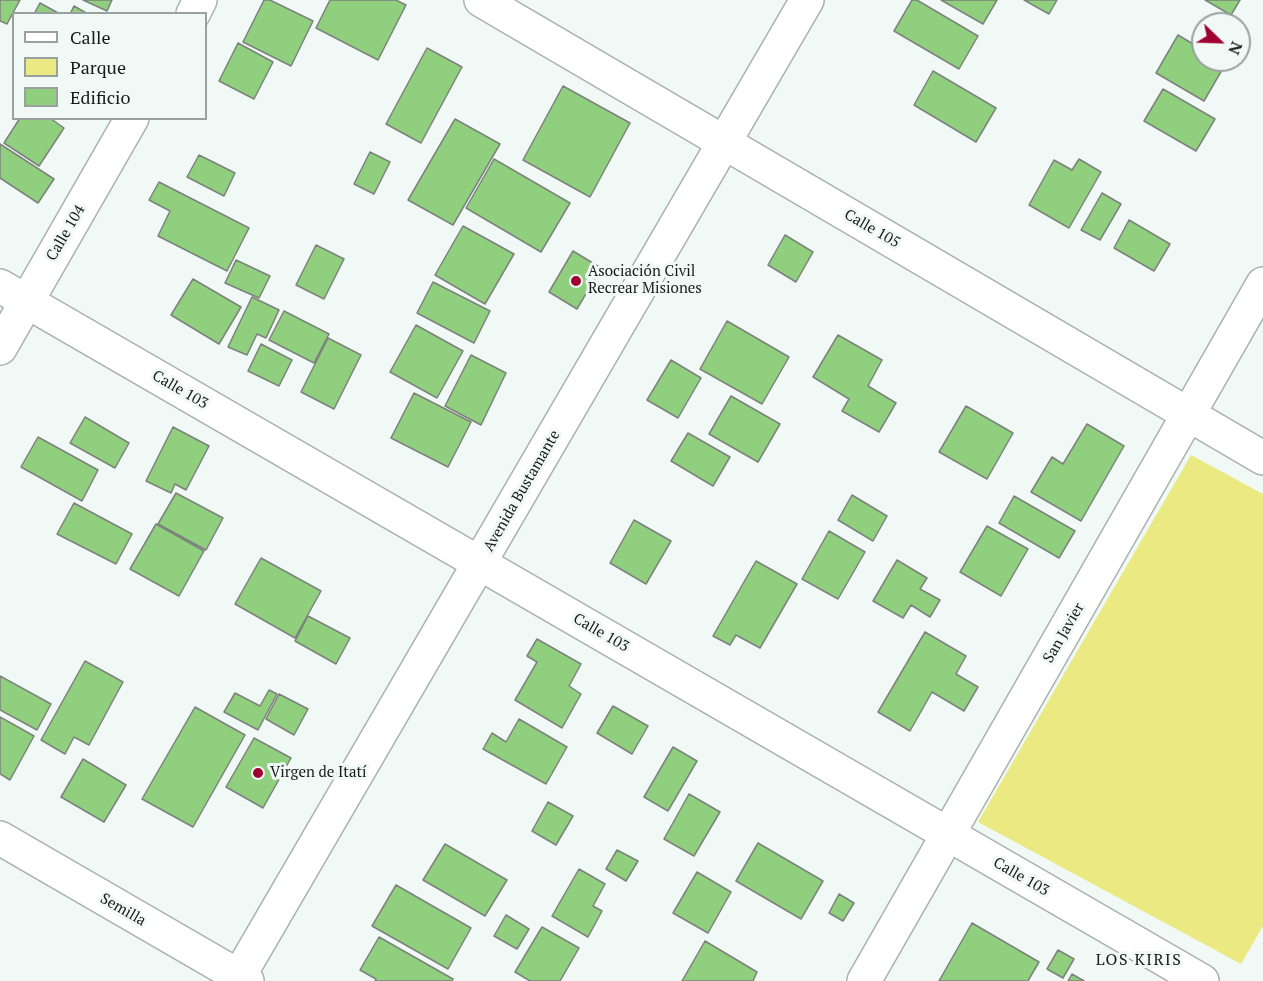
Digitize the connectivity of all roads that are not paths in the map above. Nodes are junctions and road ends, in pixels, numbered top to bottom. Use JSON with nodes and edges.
{"nodes":[{"id":1,"x":481,"y":0,"type":"edge"},
{"id":2,"x":807,"y":0,"type":"edge"},
{"id":3,"x":131,"y":120,"type":"edge"},
{"id":4,"x":724,"y":142,"type":"junction"},
{"id":5,"x":1263,"y":284,"type":"edge"},
{"id":6,"x":13,"y":293,"type":"edge"},
{"id":7,"x":0,"y":348,"type":"edge"},
{"id":8,"x":1188,"y":415,"type":"junction"},
{"id":9,"x":1263,"y":458,"type":"edge"},
{"id":10,"x":480,"y":563,"type":"junction"},
{"id":11,"x":948,"y":834,"type":"junction"},
{"id":12,"x":0,"y":838,"type":"edge"},
{"id":13,"x":241,"y":979,"type":"edge"},
{"id":14,"x":864,"y":981,"type":"edge"},
{"id":15,"x":1202,"y":981,"type":"edge"}],
"edges":[{"from":1,"to":4,"type":"street","name":"Calle 105"},
{"from":2,"to":4,"type":"street","name":"Avenida Bustamante"},
{"from":3,"to":6,"type":"street","name":"Calle 104"},
{"from":4,"to":8,"type":"street","name":"Calle 105"},
{"from":4,"to":10,"type":"street","name":"Avenida Bustamante"},
{"from":5,"to":8,"type":"street","name":"San Javier"},
{"from":6,"to":7,"type":"street","name":"Calle 104"},
{"from":6,"to":10,"type":"street","name":"Calle 103"},
{"from":8,"to":9,"type":"street","name":"Calle 105"},
{"from":8,"to":11,"type":"street","name":"San Javier"},
{"from":10,"to":11,"type":"street","name":"Calle 103"},
{"from":10,"to":13,"type":"street","name":"Avenida Bustamante"},
{"from":11,"to":14,"type":"street","name":"San Javier"},
{"from":11,"to":15,"type":"street","name":"Calle 103"},
{"from":12,"to":13,"type":"street","name":"Semilla"}]}
